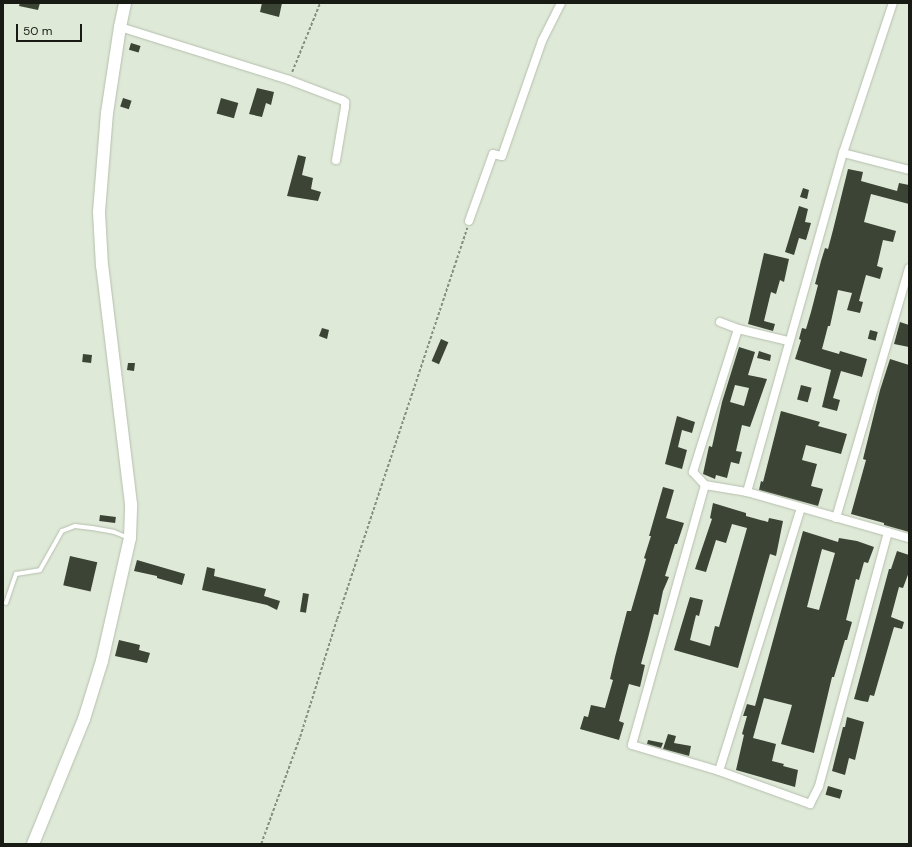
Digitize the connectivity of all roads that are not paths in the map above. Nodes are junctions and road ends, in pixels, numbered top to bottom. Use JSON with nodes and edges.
{"nodes":[{"id":1,"x":125,"y":3,"type":"edge"},
{"id":2,"x":561,"y":3,"type":"edge"},
{"id":3,"x":893,"y":3,"type":"edge"},
{"id":4,"x":120,"y":27,"type":"junction"},
{"id":5,"x":843,"y":153,"type":"junction"},
{"id":6,"x":336,"y":160,"type":"dead end"},
{"id":7,"x":909,"y":170,"type":"edge"},
{"id":8,"x":469,"y":221,"type":"road end"},
{"id":9,"x":909,"y":268,"type":"edge"},
{"id":10,"x":720,"y":322,"type":"dead end"},
{"id":11,"x":738,"y":329,"type":"junction"},
{"id":12,"x":788,"y":341,"type":"junction"},
{"id":13,"x":705,"y":484,"type":"junction"},
{"id":14,"x":746,"y":492,"type":"junction"},
{"id":15,"x":801,"y":508,"type":"junction"},
{"id":16,"x":836,"y":518,"type":"junction"},
{"id":17,"x":888,"y":532,"type":"junction"},
{"id":18,"x":130,"y":538,"type":"junction"},
{"id":19,"x":909,"y":538,"type":"edge"},
{"id":20,"x":6,"y":603,"type":"dead end"},
{"id":21,"x":719,"y":771,"type":"junction"},
{"id":22,"x":33,"y":844,"type":"edge"}],
"edges":[{"from":1,"to":4,"type":"main road"},
{"from":2,"to":8,"type":"street"},
{"from":3,"to":5,"type":"street"},
{"from":4,"to":6,"type":"street"},
{"from":4,"to":18,"type":"main road"},
{"from":5,"to":7,"type":"street"},
{"from":5,"to":12,"type":"street"},
{"from":9,"to":16,"type":"street"},
{"from":10,"to":11,"type":"street"},
{"from":11,"to":12,"type":"street"},
{"from":11,"to":13,"type":"street"},
{"from":12,"to":14,"type":"street"},
{"from":13,"to":14,"type":"street"},
{"from":13,"to":21,"type":"street"},
{"from":14,"to":15,"type":"street"},
{"from":15,"to":16,"type":"street"},
{"from":15,"to":21,"type":"street"},
{"from":16,"to":17,"type":"street"},
{"from":17,"to":19,"type":"street"},
{"from":17,"to":21,"type":"street"},
{"from":18,"to":20,"type":"lane"},
{"from":18,"to":22,"type":"main road"}]}
